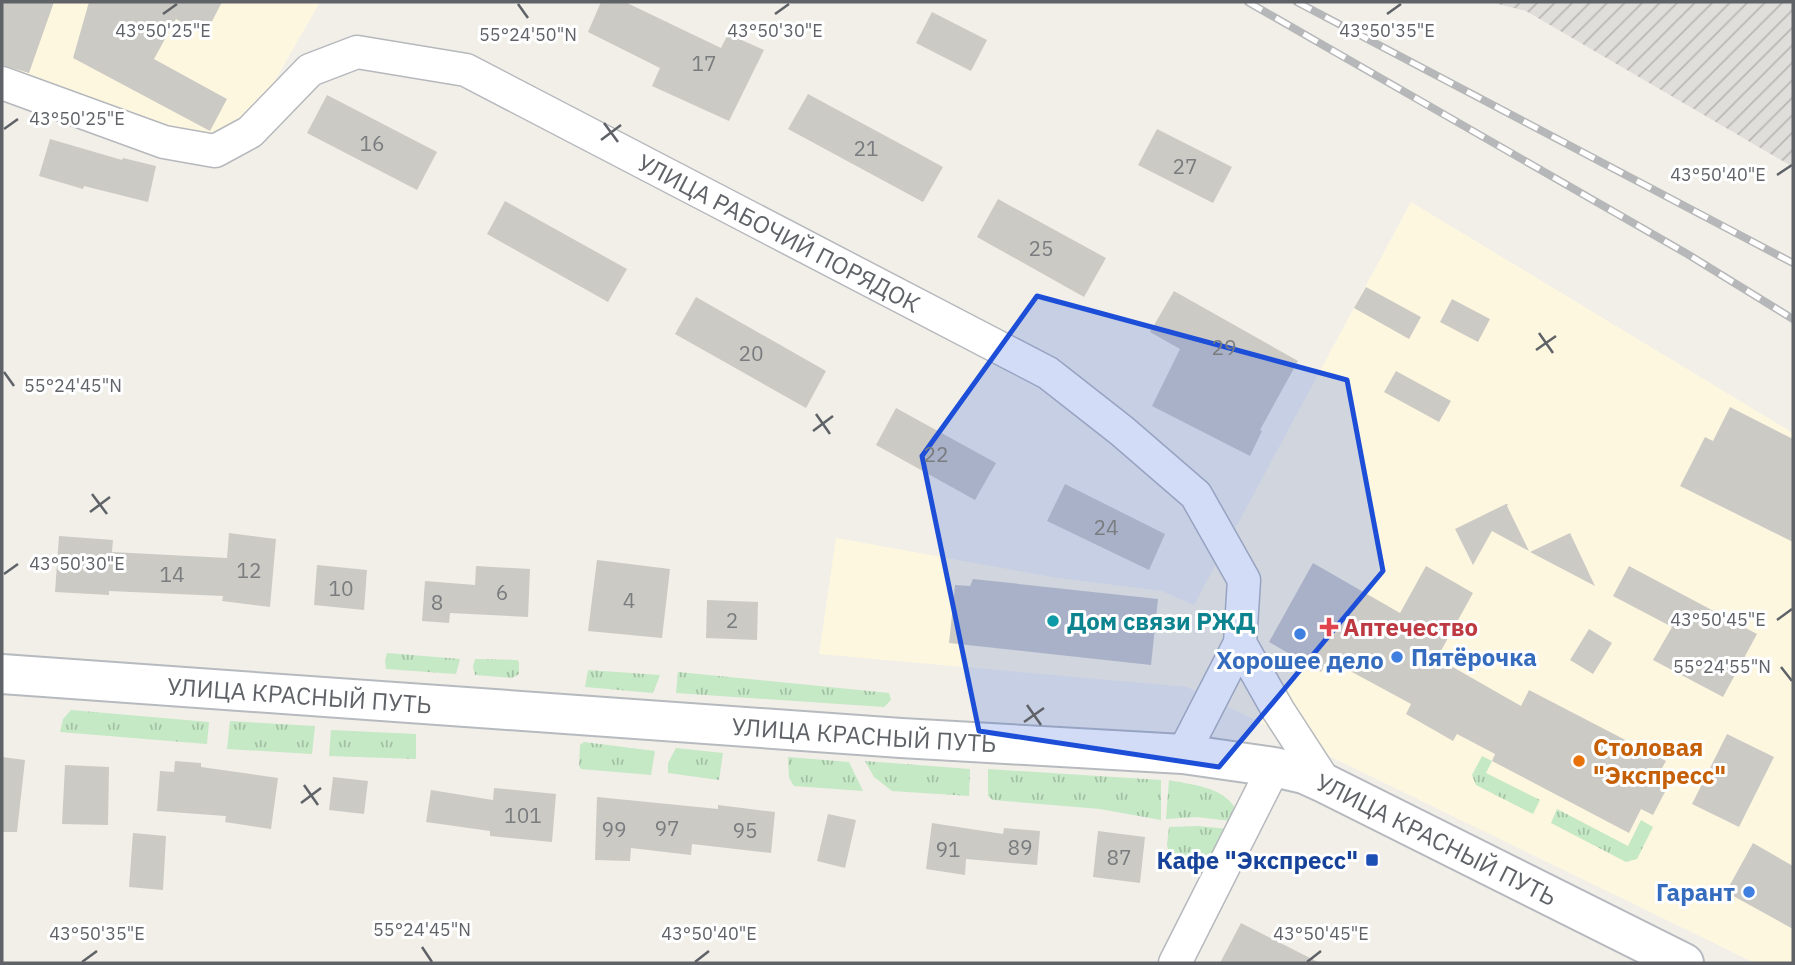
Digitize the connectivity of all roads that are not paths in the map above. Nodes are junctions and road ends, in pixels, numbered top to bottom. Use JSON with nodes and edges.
{"nodes":[{"id":1,"x":2,"y":83,"type":"edge"},
{"id":2,"x":1240,"y":643,"type":"junction"},
{"id":3,"x":2,"y":674,"type":"edge"},
{"id":4,"x":1183,"y":754,"type":"junction"},
{"id":5,"x":1274,"y":767,"type":"junction"},
{"id":6,"x":1326,"y":784,"type":"junction"},
{"id":7,"x":1175,"y":963,"type":"edge"},
{"id":8,"x":1684,"y":963,"type":"edge"}],
"edges":[{"from":1,"to":2,"type":"street","name":"УЛИЦА РАБОЧИЙ ПОРЯДОК"},
{"from":2,"to":4,"type":"street","name":"УЛИЦА РАБОЧИЙ ПОРЯДОК"},
{"from":2,"to":6,"type":"street"},
{"from":3,"to":4,"type":"main road","name":"УЛИЦА КРАСНЫЙ ПУТЬ"},
{"from":4,"to":5,"type":"main road","name":"УЛИЦА КРАСНЫЙ ПУТЬ"},
{"from":5,"to":6,"type":"main road","name":"УЛИЦА КРАСНЫЙ ПУТЬ"},
{"from":5,"to":7,"type":"street"},
{"from":6,"to":8,"type":"main road","name":"УЛИЦА КРАСНЫЙ ПУТЬ"}]}
